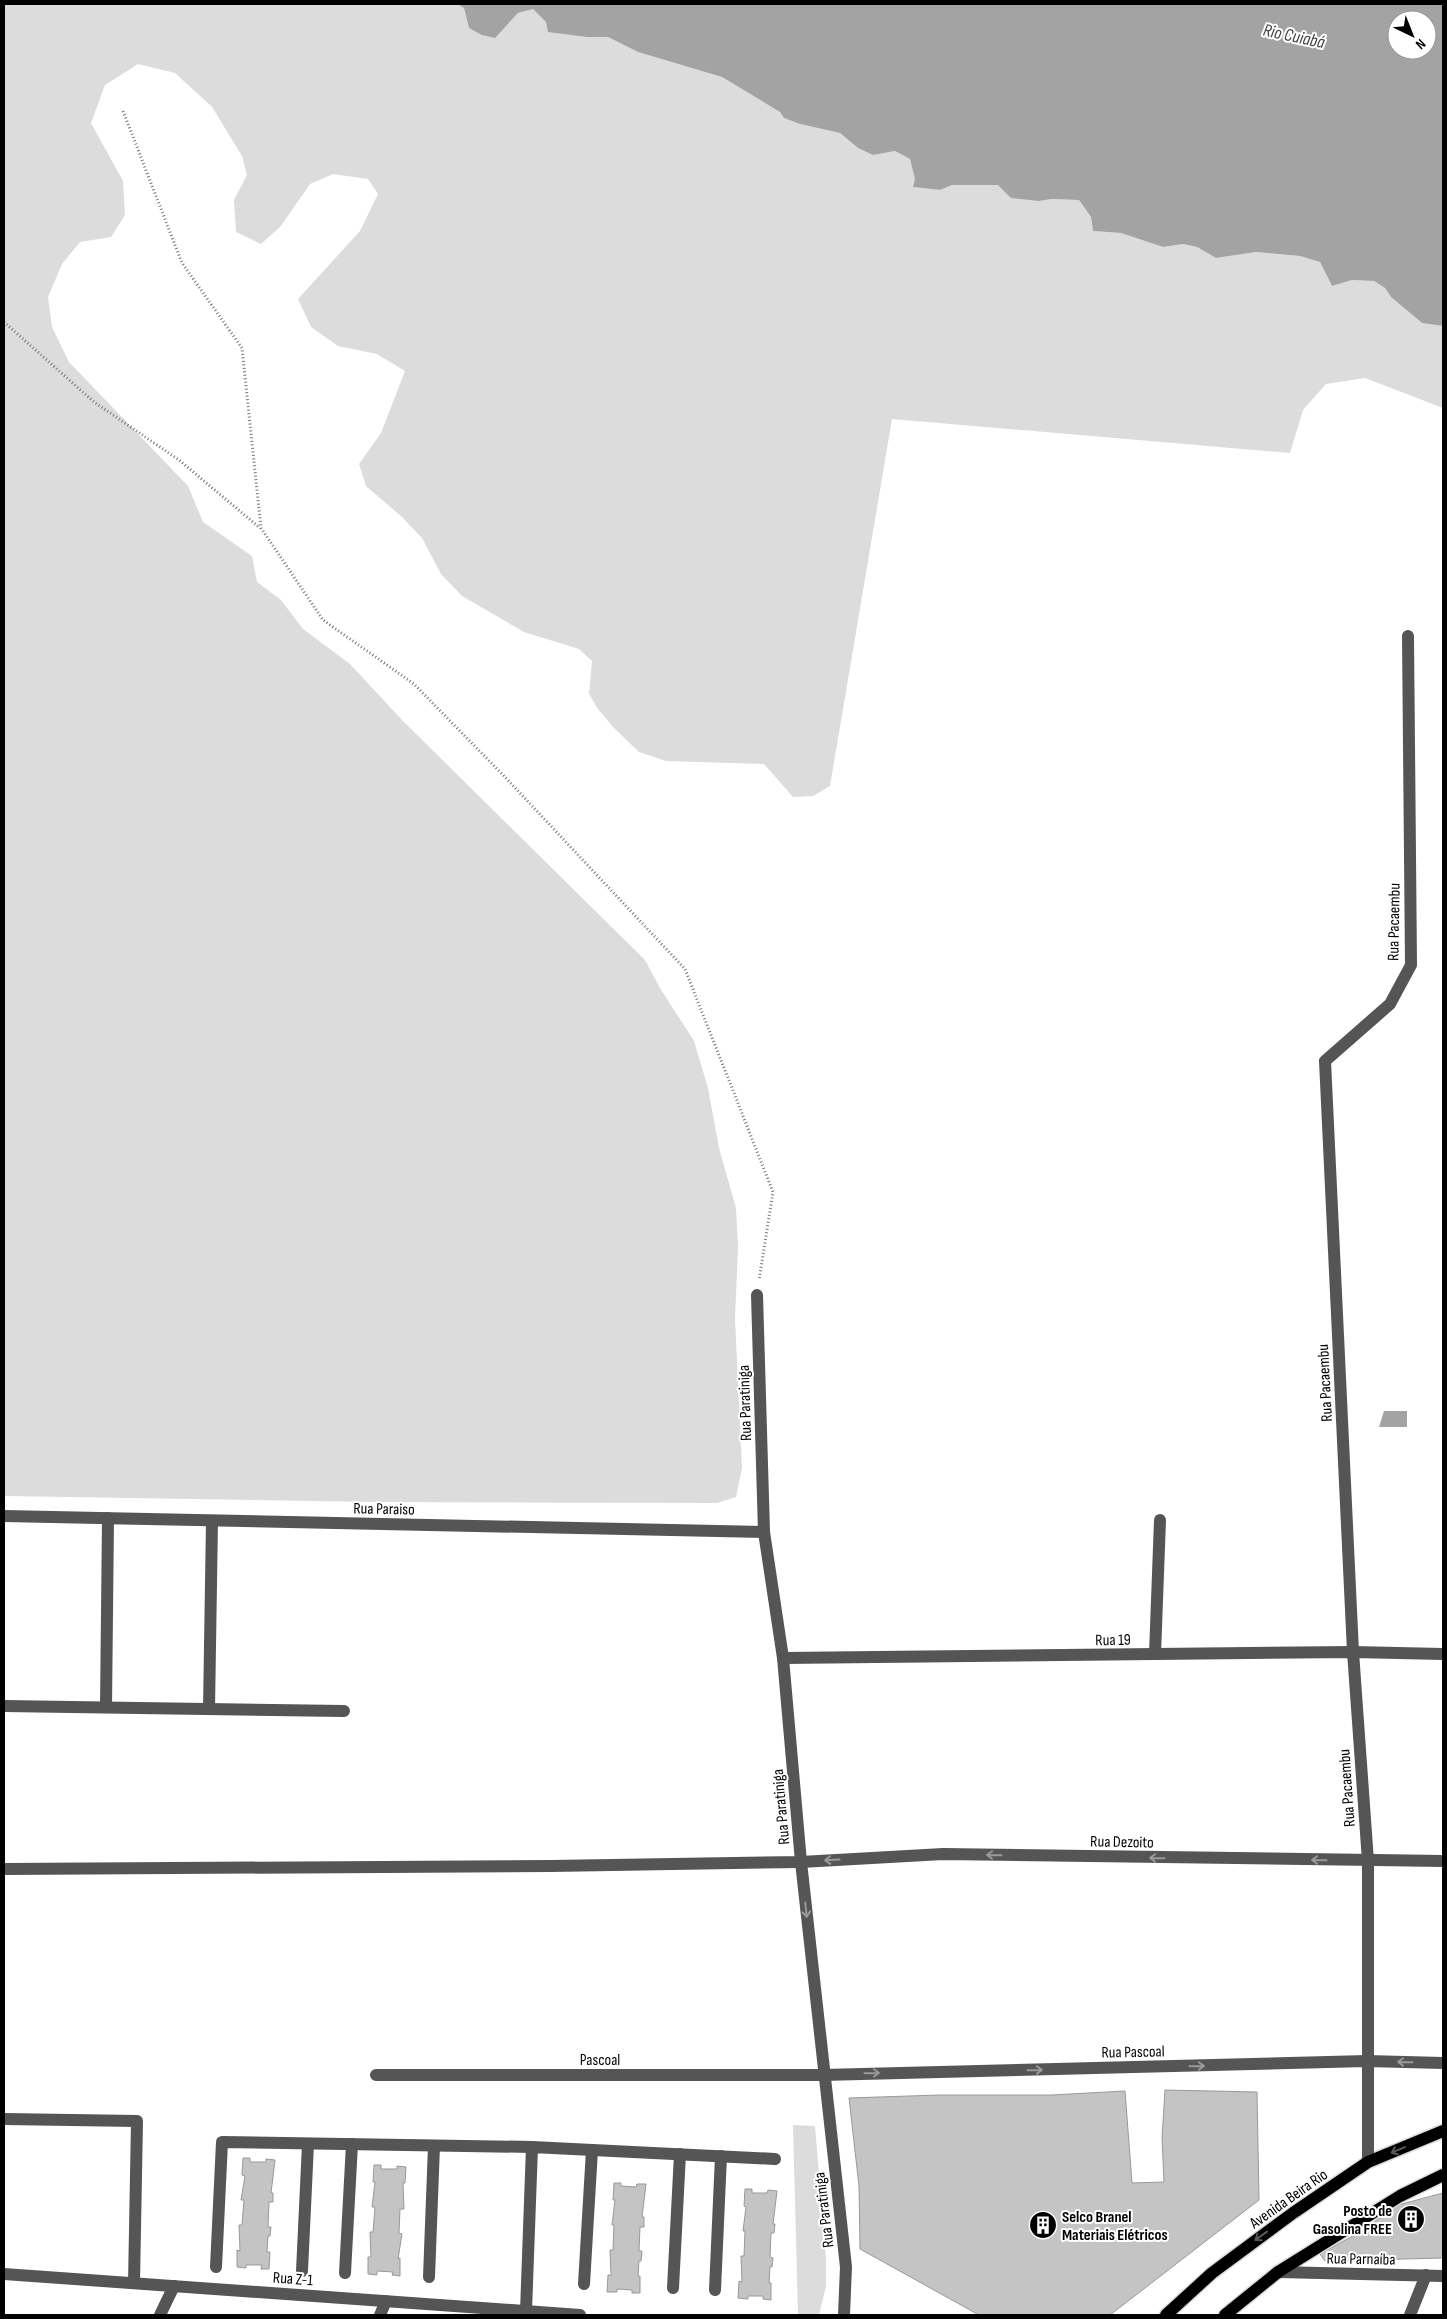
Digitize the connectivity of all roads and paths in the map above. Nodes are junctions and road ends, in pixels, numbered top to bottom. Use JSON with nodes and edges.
{"nodes":[{"id":1,"x":123,"y":111,"type":"dead end"},
{"id":2,"x":4,"y":322,"type":"edge"},
{"id":3,"x":261,"y":528,"type":"junction"},
{"id":4,"x":1408,"y":636,"type":"dead end"},
{"id":5,"x":757,"y":1295,"type":"joint"},
{"id":6,"x":4,"y":1516,"type":"edge"},
{"id":7,"x":108,"y":1518,"type":"junction"},
{"id":8,"x":1160,"y":1520,"type":"dead end"},
{"id":9,"x":212,"y":1521,"type":"junction"},
{"id":10,"x":764,"y":1532,"type":"junction"},
{"id":11,"x":1353,"y":1652,"type":"junction"},
{"id":12,"x":1155,"y":1654,"type":"junction"},
{"id":13,"x":1443,"y":1654,"type":"edge"},
{"id":14,"x":783,"y":1658,"type":"junction"},
{"id":15,"x":4,"y":1706,"type":"edge"},
{"id":16,"x":106,"y":1707,"type":"junction"},
{"id":17,"x":209,"y":1709,"type":"junction"},
{"id":18,"x":344,"y":1711,"type":"dead end"},
{"id":19,"x":1368,"y":1861,"type":"junction"},
{"id":20,"x":1443,"y":1861,"type":"edge"},
{"id":21,"x":801,"y":1862,"type":"junction"},
{"id":22,"x":4,"y":1869,"type":"edge"},
{"id":23,"x":1367,"y":2062,"type":"junction"},
{"id":24,"x":1443,"y":2063,"type":"edge"},
{"id":25,"x":376,"y":2075,"type":"dead end"},
{"id":26,"x":824,"y":2075,"type":"junction"},
{"id":27,"x":4,"y":2119,"type":"edge"},
{"id":28,"x":1443,"y":2131,"type":"edge"},
{"id":29,"x":308,"y":2144,"type":"junction"},
{"id":30,"x":352,"y":2144,"type":"junction"},
{"id":31,"x":434,"y":2146,"type":"junction"},
{"id":32,"x":532,"y":2147,"type":"junction"},
{"id":33,"x":592,"y":2150,"type":"junction"},
{"id":34,"x":680,"y":2154,"type":"junction"},
{"id":35,"x":721,"y":2156,"type":"junction"},
{"id":36,"x":776,"y":2159,"type":"dead end"},
{"id":37,"x":1368,"y":2162,"type":"junction"},
{"id":38,"x":1443,"y":2175,"type":"edge"},
{"id":39,"x":216,"y":2267,"type":"dead end"},
{"id":40,"x":302,"y":2272,"type":"dead end"},
{"id":41,"x":1278,"y":2272,"type":"junction"},
{"id":42,"x":345,"y":2273,"type":"dead end"},
{"id":43,"x":4,"y":2274,"type":"edge"},
{"id":44,"x":1426,"y":2276,"type":"junction"},
{"id":45,"x":1443,"y":2276,"type":"edge"},
{"id":46,"x":429,"y":2277,"type":"dead end"},
{"id":47,"x":134,"y":2283,"type":"junction"},
{"id":48,"x":584,"y":2284,"type":"dead end"},
{"id":49,"x":174,"y":2286,"type":"junction"},
{"id":50,"x":673,"y":2288,"type":"dead end"},
{"id":51,"x":715,"y":2290,"type":"dead end"},
{"id":52,"x":386,"y":2301,"type":"junction"},
{"id":53,"x":526,"y":2312,"type":"junction"},
{"id":54,"x":160,"y":2315,"type":"edge"},
{"id":55,"x":380,"y":2315,"type":"edge"},
{"id":56,"x":580,"y":2315,"type":"edge"},
{"id":57,"x":844,"y":2315,"type":"edge"},
{"id":58,"x":1166,"y":2315,"type":"edge"},
{"id":59,"x":1225,"y":2315,"type":"edge"},
{"id":60,"x":1410,"y":2315,"type":"edge"}],
"edges":[{"from":1,"to":3,"type":"path"},
{"from":2,"to":3,"type":"path"},
{"from":3,"to":5,"type":"path"},
{"from":4,"to":11,"type":"street","name":"Rua Pacaembu"},
{"from":5,"to":10,"type":"street","name":"Rua Paratiniga"},
{"from":6,"to":7,"type":"street","name":"Rua Paraiso"},
{"from":7,"to":9,"type":"street","name":"Rua Paraiso"},
{"from":7,"to":16,"type":"street"},
{"from":8,"to":12,"type":"street"},
{"from":9,"to":10,"type":"street","name":"Rua Paraiso"},
{"from":9,"to":17,"type":"street"},
{"from":10,"to":14,"type":"street","name":"Rua Paratiniga"},
{"from":11,"to":12,"type":"street","name":"Rua 19"},
{"from":11,"to":13,"type":"street","name":"Rua 19"},
{"from":11,"to":19,"type":"street","name":"Rua Pacaembu"},
{"from":12,"to":14,"type":"street","name":"Rua 19"},
{"from":14,"to":21,"type":"street","name":"Rua Paratiniga"},
{"from":15,"to":16,"type":"street"},
{"from":16,"to":17,"type":"street"},
{"from":17,"to":18,"type":"street"},
{"from":19,"to":20,"type":"street","name":"Rua Dezoito"},
{"from":19,"to":21,"type":"street","name":"Rua Dezoito","one_way":true},
{"from":19,"to":23,"type":"street","name":"Rua Pacaembu"},
{"from":21,"to":22,"type":"street","name":"Rua Dezoito"},
{"from":21,"to":26,"type":"street","name":"Rua Paratiniga","one_way":true},
{"from":24,"to":23,"type":"street","name":"Rua Pascoal","one_way":true},
{"from":26,"to":23,"type":"street","name":"Rua Pascoal","one_way":true},
{"from":23,"to":37,"type":"street","name":"Rua Pacaembu"},
{"from":25,"to":26,"type":"street","name":"Pascoal"},
{"from":26,"to":57,"type":"street","name":"Rua Paratiniga"},
{"from":27,"to":47,"type":"street"},
{"from":28,"to":37,"type":"main road","name":"Avenida Beira Rio","one_way":true},
{"from":29,"to":30,"type":"street"},
{"from":29,"to":39,"type":"street"},
{"from":29,"to":40,"type":"street"},
{"from":30,"to":31,"type":"street"},
{"from":30,"to":42,"type":"street"},
{"from":31,"to":32,"type":"street"},
{"from":31,"to":46,"type":"street"},
{"from":32,"to":33,"type":"street"},
{"from":32,"to":53,"type":"street"},
{"from":33,"to":34,"type":"street"},
{"from":33,"to":48,"type":"street"},
{"from":34,"to":35,"type":"street"},
{"from":34,"to":50,"type":"street"},
{"from":35,"to":36,"type":"street"},
{"from":35,"to":51,"type":"street"},
{"from":37,"to":58,"type":"main road","name":"Avenida Beira Rio","one_way":true},
{"from":38,"to":41,"type":"main road"},
{"from":41,"to":44,"type":"street","name":"Rua Parnaíba"},
{"from":41,"to":59,"type":"main road"},
{"from":43,"to":47,"type":"street","name":"Rua Z-1"},
{"from":44,"to":45,"type":"street","name":"Rua Parnaíba"},
{"from":44,"to":60,"type":"street"},
{"from":47,"to":49,"type":"street","name":"Rua Z-1"},
{"from":49,"to":52,"type":"street","name":"Rua Z-1"},
{"from":49,"to":54,"type":"street"},
{"from":52,"to":53,"type":"street","name":"Rua Z-1"},
{"from":52,"to":55,"type":"street"},
{"from":53,"to":56,"type":"street","name":"Rua Z-1"}]}
